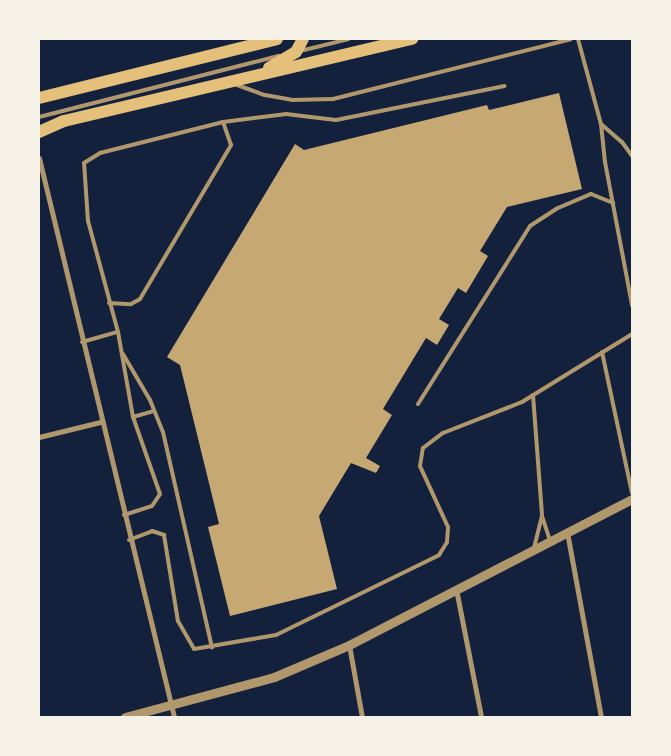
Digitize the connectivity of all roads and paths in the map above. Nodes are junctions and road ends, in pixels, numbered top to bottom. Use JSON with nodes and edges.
{"nodes":[{"id":1,"x":278,"y":39,"type":"edge"},
{"id":2,"x":303,"y":39,"type":"edge"},
{"id":3,"x":349,"y":39,"type":"edge"},
{"id":4,"x":412,"y":39,"type":"edge"},
{"id":5,"x":571,"y":39,"type":"edge"},
{"id":6,"x":578,"y":39,"type":"edge"},
{"id":7,"x":296,"y":52,"type":"junction"},
{"id":8,"x":233,"y":82,"type":"junction"},
{"id":9,"x":505,"y":86,"type":"dead end"},
{"id":10,"x":39,"y":98,"type":"edge"},
{"id":11,"x":39,"y":117,"type":"edge"},
{"id":12,"x":223,"y":122,"type":"junction"},
{"id":13,"x":601,"y":124,"type":"junction"},
{"id":14,"x":39,"y":132,"type":"edge"},
{"id":15,"x":632,"y":156,"type":"edge"},
{"id":16,"x":39,"y":158,"type":"edge"},
{"id":17,"x":39,"y":186,"type":"edge"},
{"id":18,"x":46,"y":192,"type":"junction"},
{"id":19,"x":613,"y":203,"type":"junction"},
{"id":20,"x":109,"y":303,"type":"junction"},
{"id":21,"x":632,"y":305,"type":"edge"},
{"id":22,"x":118,"y":332,"type":"junction"},
{"id":23,"x":632,"y":334,"type":"edge"},
{"id":24,"x":81,"y":342,"type":"junction"},
{"id":25,"x":122,"y":352,"type":"junction"},
{"id":26,"x":602,"y":352,"type":"junction"},
{"id":27,"x":533,"y":395,"type":"junction"},
{"id":28,"x":418,"y":404,"type":"dead end"},
{"id":29,"x":154,"y":411,"type":"junction"},
{"id":30,"x":134,"y":417,"type":"junction"},
{"id":31,"x":100,"y":422,"type":"junction"},
{"id":32,"x":39,"y":437,"type":"edge"},
{"id":33,"x":632,"y":492,"type":"edge"},
{"id":34,"x":632,"y":499,"type":"edge"},
{"id":35,"x":124,"y":515,"type":"junction"},
{"id":36,"x":542,"y":516,"type":"junction"},
{"id":37,"x":567,"y":532,"type":"junction"},
{"id":38,"x":130,"y":540,"type":"junction"},
{"id":39,"x":550,"y":541,"type":"junction"},
{"id":40,"x":534,"y":549,"type":"junction"},
{"id":41,"x":456,"y":589,"type":"junction"},
{"id":42,"x":349,"y":645,"type":"junction"},
{"id":43,"x":212,"y":648,"type":"junction"},
{"id":44,"x":171,"y":705,"type":"junction"},
{"id":45,"x":125,"y":717,"type":"edge"},
{"id":46,"x":174,"y":717,"type":"edge"},
{"id":47,"x":362,"y":717,"type":"edge"},
{"id":48,"x":481,"y":717,"type":"edge"},
{"id":49,"x":601,"y":717,"type":"edge"}],
"edges":[{"from":1,"to":10,"type":"main road"},
{"from":2,"to":7,"type":"main road"},
{"from":3,"to":7,"type":"lane"},
{"from":4,"to":8,"type":"main road"},
{"from":5,"to":8,"type":"lane"},
{"from":6,"to":13,"type":"lane"},
{"from":7,"to":8,"type":"main road"},
{"from":7,"to":11,"type":"lane"},
{"from":8,"to":14,"type":"main road"},
{"from":9,"to":12,"type":"lane"},
{"from":12,"to":20,"type":"lane"},
{"from":12,"to":20,"type":"lane"},
{"from":13,"to":15,"type":"lane"},
{"from":13,"to":19,"type":"lane"},
{"from":16,"to":18,"type":"street"},
{"from":17,"to":18,"type":"street"},
{"from":18,"to":24,"type":"street"},
{"from":19,"to":21,"type":"lane"},
{"from":19,"to":28,"type":"lane"},
{"from":20,"to":22,"type":"lane"},
{"from":22,"to":24,"type":"lane"},
{"from":22,"to":25,"type":"lane"},
{"from":23,"to":26,"type":"lane"},
{"from":24,"to":31,"type":"street"},
{"from":25,"to":29,"type":"lane"},
{"from":25,"to":30,"type":"lane"},
{"from":26,"to":27,"type":"lane"},
{"from":26,"to":33,"type":"lane"},
{"from":27,"to":36,"type":"lane"},
{"from":27,"to":43,"type":"lane"},
{"from":29,"to":30,"type":"lane"},
{"from":29,"to":43,"type":"lane"},
{"from":30,"to":35,"type":"lane"},
{"from":31,"to":32,"type":"street"},
{"from":31,"to":35,"type":"street"},
{"from":34,"to":37,"type":"street"},
{"from":35,"to":38,"type":"street"},
{"from":36,"to":39,"type":"lane"},
{"from":36,"to":40,"type":"lane"},
{"from":37,"to":39,"type":"street"},
{"from":37,"to":49,"type":"street"},
{"from":38,"to":43,"type":"lane"},
{"from":38,"to":44,"type":"street"},
{"from":39,"to":40,"type":"street"},
{"from":40,"to":41,"type":"street"},
{"from":41,"to":42,"type":"street"},
{"from":41,"to":48,"type":"street"},
{"from":42,"to":44,"type":"street"},
{"from":42,"to":47,"type":"street"},
{"from":44,"to":45,"type":"street"},
{"from":44,"to":46,"type":"street"}]}
